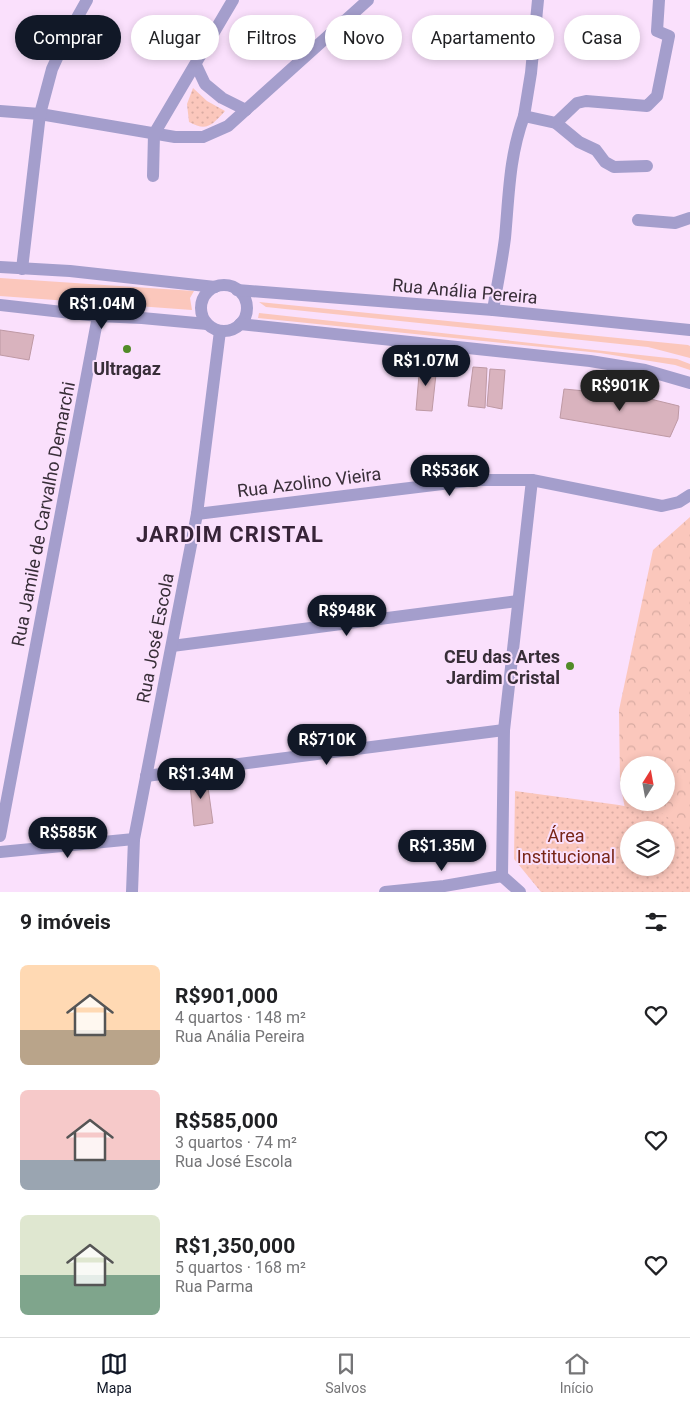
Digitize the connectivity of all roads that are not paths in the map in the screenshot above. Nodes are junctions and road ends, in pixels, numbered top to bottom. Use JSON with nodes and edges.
{"nodes":[{"id":1,"x":87,"y":0,"type":"edge"},
{"id":2,"x":233,"y":0,"type":"edge"},
{"id":3,"x":368,"y":0,"type":"edge"},
{"id":4,"x":538,"y":0,"type":"edge"},
{"id":5,"x":659,"y":0,"type":"edge"},
{"id":6,"x":196,"y":66,"type":"junction"},
{"id":7,"x":246,"y":110,"type":"junction"},
{"id":8,"x":0,"y":111,"type":"edge"},
{"id":9,"x":40,"y":114,"type":"junction"},
{"id":10,"x":524,"y":116,"type":"junction"},
{"id":11,"x":556,"y":123,"type":"junction"},
{"id":12,"x":154,"y":134,"type":"junction"},
{"id":13,"x":647,"y":166,"type":"dead end"},
{"id":14,"x":153,"y":176,"type":"dead end"},
{"id":15,"x":690,"y":218,"type":"edge"},
{"id":16,"x":638,"y":220,"type":"dead end"},
{"id":17,"x":0,"y":267,"type":"edge"},
{"id":18,"x":22,"y":269,"type":"junction"},
{"id":19,"x":215,"y":287,"type":"junction"},
{"id":20,"x":237,"y":290,"type":"junction"},
{"id":21,"x":0,"y":305,"type":"edge"},
{"id":22,"x":493,"y":310,"type":"junction"},
{"id":23,"x":98,"y":316,"type":"junction"},
{"id":24,"x":207,"y":324,"type":"junction"},
{"id":25,"x":240,"y":324,"type":"junction"},
{"id":26,"x":690,"y":330,"type":"edge"},
{"id":27,"x":220,"y":331,"type":"junction"},
{"id":28,"x":690,"y":383,"type":"edge"},
{"id":29,"x":532,"y":480,"type":"junction"},
{"id":30,"x":690,"y":495,"type":"edge"},
{"id":31,"x":197,"y":514,"type":"junction"},
{"id":32,"x":518,"y":600,"type":"junction"},
{"id":33,"x":172,"y":646,"type":"junction"},
{"id":34,"x":504,"y":730,"type":"junction"},
{"id":35,"x":146,"y":776,"type":"junction"},
{"id":36,"x":0,"y":836,"type":"edge"},
{"id":37,"x":134,"y":839,"type":"junction"},
{"id":38,"x":0,"y":852,"type":"edge"},
{"id":39,"x":502,"y":876,"type":"junction"},
{"id":40,"x":132,"y":892,"type":"edge"},
{"id":41,"x":385,"y":892,"type":"edge"},
{"id":42,"x":520,"y":892,"type":"edge"}],
"edges":[{"from":1,"to":9,"type":"street"},
{"from":2,"to":6,"type":"street"},
{"from":3,"to":7,"type":"street"},
{"from":4,"to":10,"type":"street"},
{"from":5,"to":11,"type":"street"},
{"from":6,"to":7,"type":"street"},
{"from":6,"to":12,"type":"street"},
{"from":7,"to":12,"type":"street"},
{"from":8,"to":9,"type":"street"},
{"from":9,"to":12,"type":"street"},
{"from":9,"to":18,"type":"street"},
{"from":10,"to":11,"type":"street"},
{"from":10,"to":22,"type":"street"},
{"from":11,"to":13,"type":"street"},
{"from":12,"to":14,"type":"street"},
{"from":15,"to":16,"type":"street"},
{"from":17,"to":18,"type":"street"},
{"from":18,"to":19,"type":"street"},
{"from":19,"to":20,"type":"street"},
{"from":19,"to":24,"type":"street"},
{"from":20,"to":22,"type":"street","name":"Rua Anália Pereira"},
{"from":20,"to":25,"type":"street"},
{"from":21,"to":23,"type":"street"},
{"from":22,"to":26,"type":"street","name":"Rua Anália Pereira"},
{"from":23,"to":24,"type":"street"},
{"from":23,"to":36,"type":"street","name":"Rua Jamile de Carvalho Demarchi"},
{"from":24,"to":27,"type":"street"},
{"from":25,"to":27,"type":"street"},
{"from":25,"to":28,"type":"street"},
{"from":27,"to":31,"type":"street","name":"Rua José Escola"},
{"from":29,"to":30,"type":"street","name":"Rua Azolino Vieira"},
{"from":29,"to":31,"type":"street","name":"Rua Azolino Vieira"},
{"from":29,"to":32,"type":"street"},
{"from":31,"to":33,"type":"street","name":"Rua José Escola"},
{"from":32,"to":33,"type":"street"},
{"from":32,"to":34,"type":"street"},
{"from":33,"to":35,"type":"street","name":"Rua José Escola"},
{"from":34,"to":35,"type":"street"},
{"from":34,"to":39,"type":"street"},
{"from":35,"to":37,"type":"street","name":"Rua José Escola"},
{"from":37,"to":38,"type":"street"},
{"from":37,"to":40,"type":"street","name":"Rua José Escola"},
{"from":39,"to":41,"type":"street"},
{"from":39,"to":42,"type":"street"}]}
